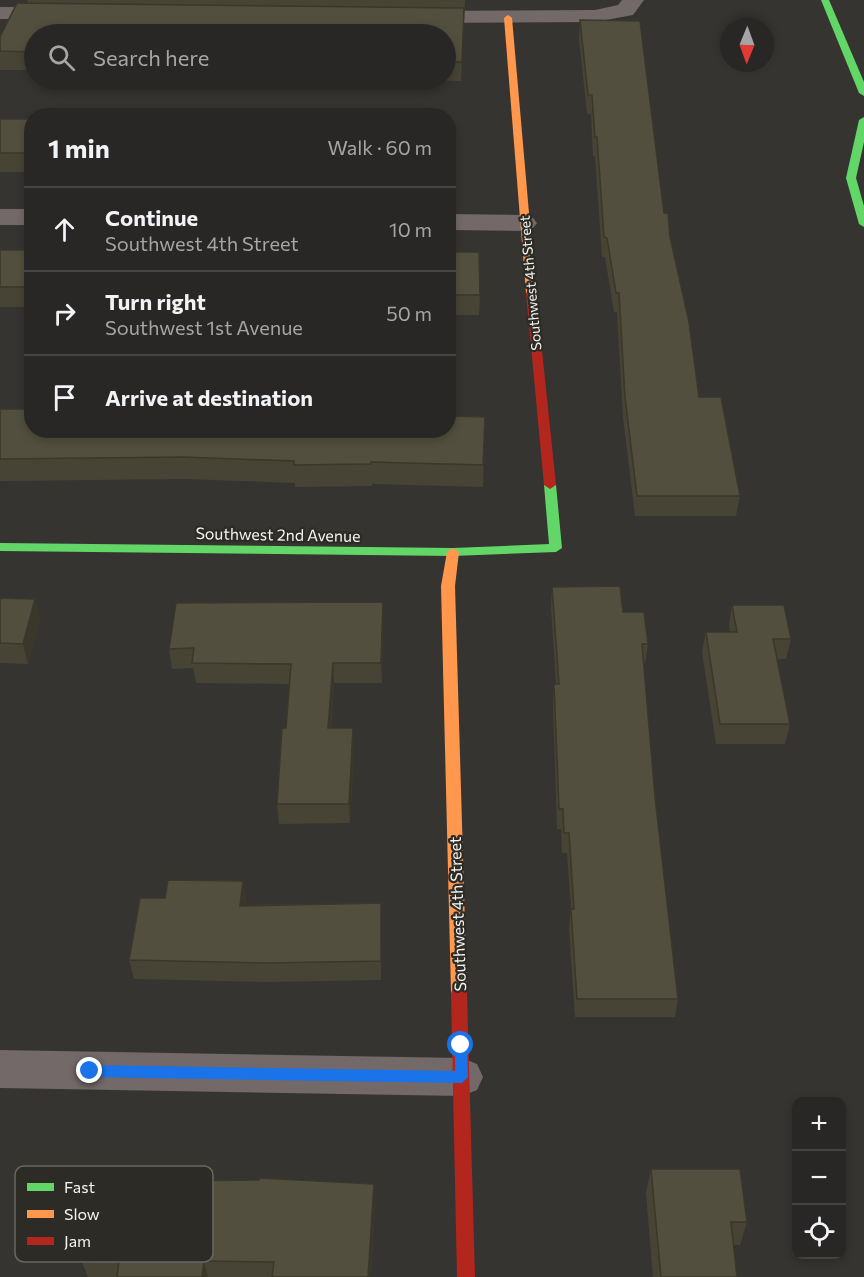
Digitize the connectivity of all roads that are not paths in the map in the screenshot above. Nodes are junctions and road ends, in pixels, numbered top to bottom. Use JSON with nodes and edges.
{"nodes":[{"id":1,"x":825,"y":0,"type":"edge"},
{"id":2,"x":629,"y":5,"type":"edge"},
{"id":3,"x":0,"y":13,"type":"edge"},
{"id":4,"x":83,"y":14,"type":"edge"},
{"id":5,"x":401,"y":17,"type":"edge"},
{"id":6,"x":508,"y":18,"type":"junction"},
{"id":7,"x":864,"y":93,"type":"edge"},
{"id":8,"x":864,"y":120,"type":"edge"},
{"id":9,"x":0,"y":217,"type":"edge"},
{"id":10,"x":24,"y":217,"type":"edge"},
{"id":11,"x":456,"y":222,"type":"edge"},
{"id":12,"x":524,"y":223,"type":"junction"},
{"id":13,"x":864,"y":224,"type":"edge"},
{"id":14,"x":0,"y":547,"type":"edge"},
{"id":15,"x":556,"y":548,"type":"joint"},
{"id":16,"x":453,"y":552,"type":"junction"},
{"id":17,"x":0,"y":1069,"type":"edge"},
{"id":18,"x":462,"y":1077,"type":"junction"},
{"id":19,"x":466,"y":1277,"type":"edge"}],
"edges":[{"from":1,"to":7,"type":"main road"},
{"from":2,"to":6,"type":"street"},
{"from":3,"to":4,"type":"street"},
{"from":5,"to":6,"type":"street"},
{"from":6,"to":12,"type":"main road","name":"Southwest 4th Street"},
{"from":8,"to":13,"type":"main road"},
{"from":9,"to":10,"type":"street"},
{"from":11,"to":12,"type":"street"},
{"from":12,"to":15,"type":"main road","name":"Southwest 4th Street"},
{"from":14,"to":16,"type":"main road","name":"Southwest 2nd Avenue"},
{"from":15,"to":16,"type":"main road","name":"Southwest 2nd Avenue"},
{"from":16,"to":18,"type":"main road","name":"Southwest 4th Street"},
{"from":17,"to":18,"type":"street"},
{"from":18,"to":19,"type":"main road","name":"Southwest 4th Street"}]}
